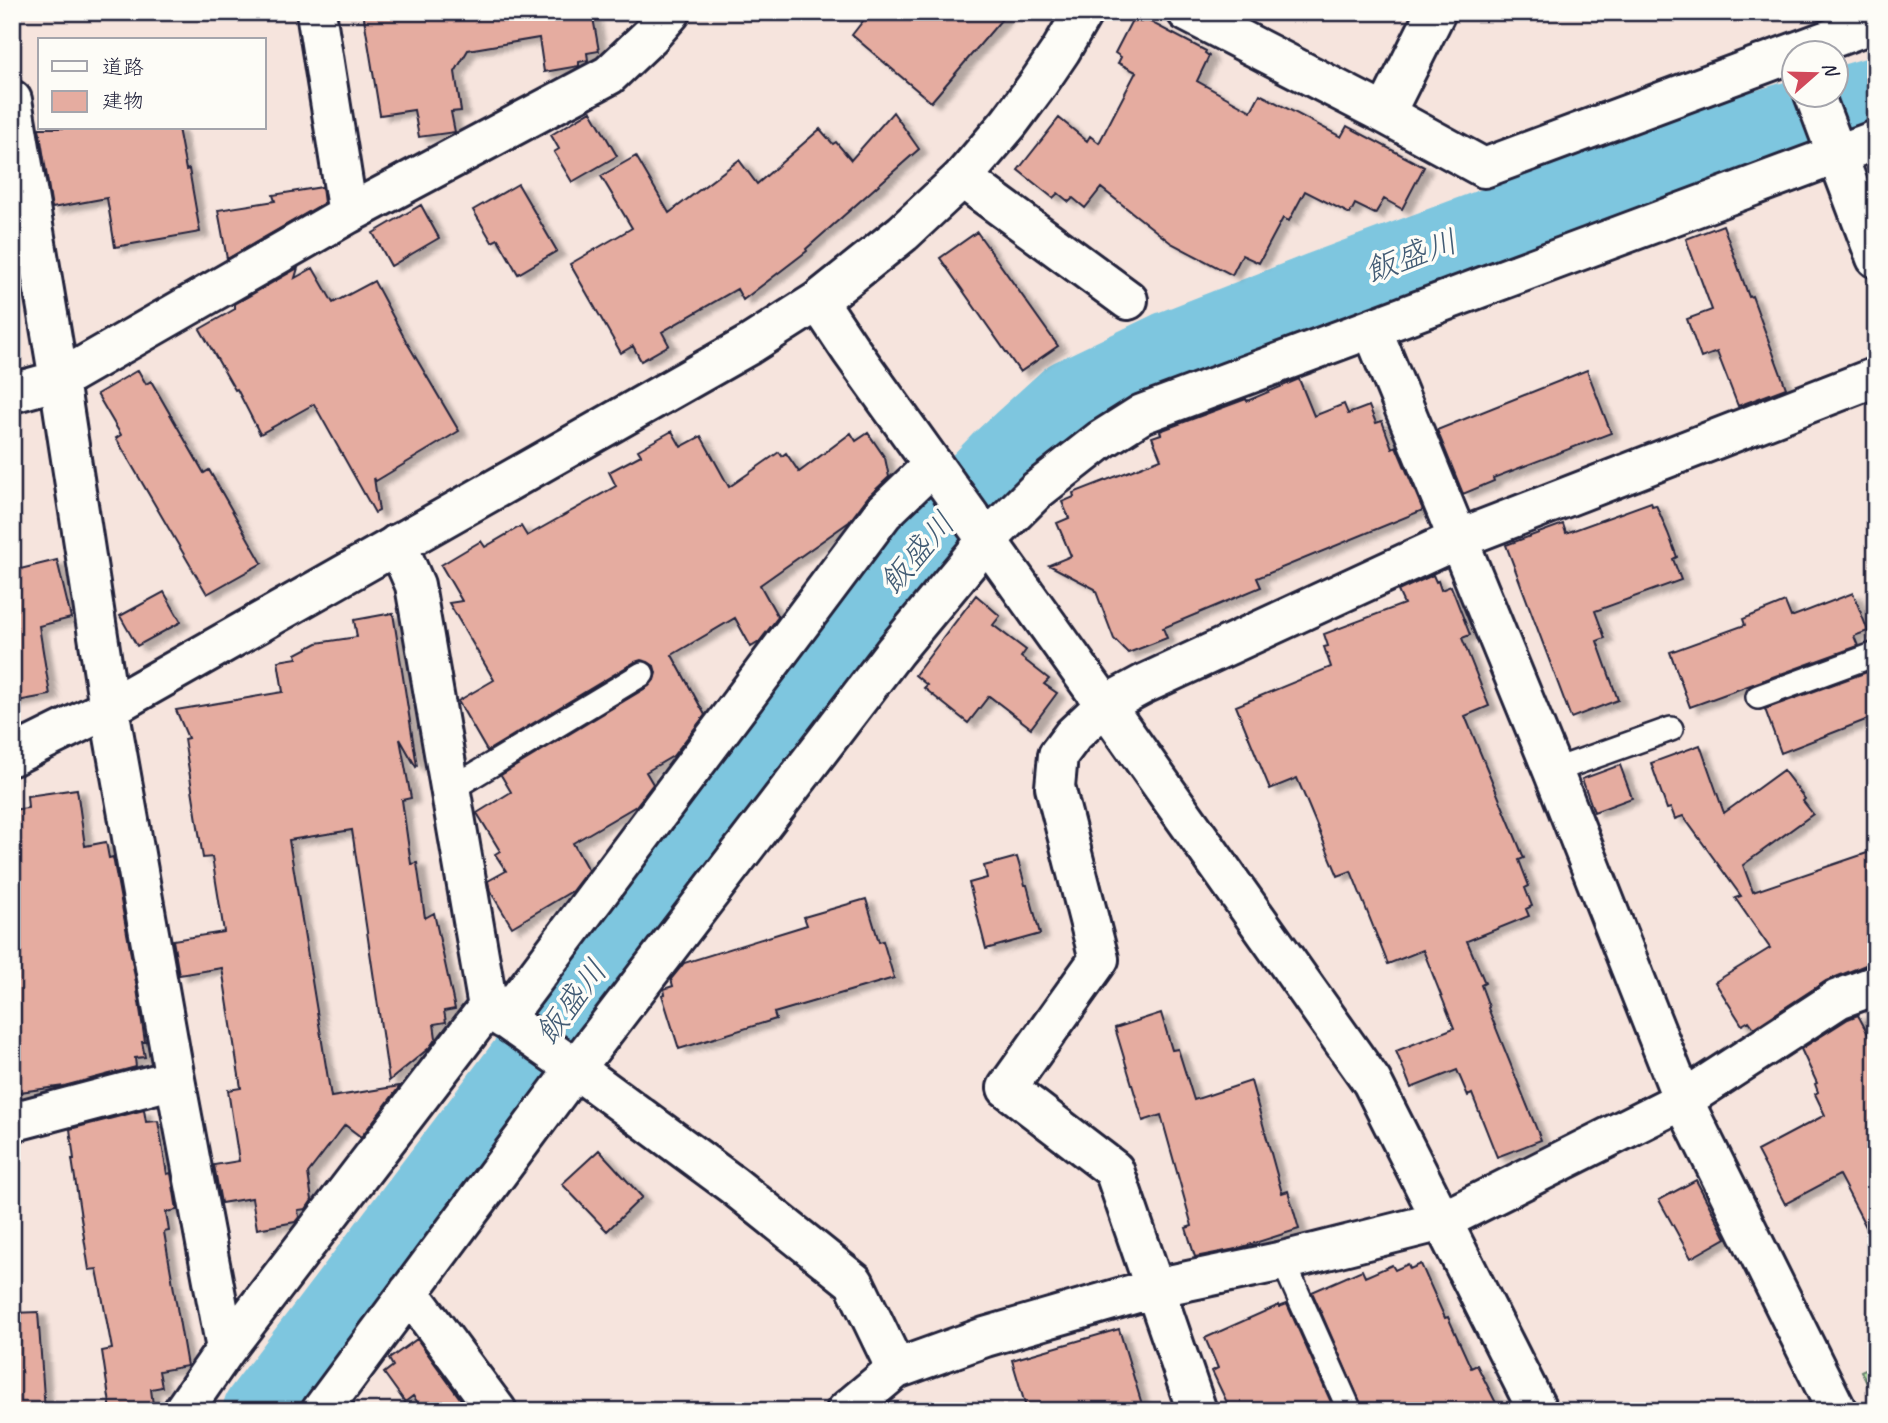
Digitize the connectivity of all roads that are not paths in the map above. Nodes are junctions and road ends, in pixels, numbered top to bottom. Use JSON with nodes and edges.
{"nodes":[{"id":1,"x":316,"y":12,"type":"edge"},
{"id":2,"x":1083,"y":12,"type":"edge"},
{"id":3,"x":1187,"y":12,"type":"edge"},
{"id":4,"x":1436,"y":12,"type":"edge"},
{"id":5,"x":654,"y":20,"type":"edge"},
{"id":6,"x":1876,"y":22,"type":"edge"},
{"id":7,"x":1834,"y":38,"type":"edge"},
{"id":8,"x":1780,"y":58,"type":"edge"},
{"id":9,"x":12,"y":100,"type":"edge"},
{"id":10,"x":1820,"y":108,"type":"edge"},
{"id":11,"x":1385,"y":114,"type":"junction"},
{"id":12,"x":1876,"y":140,"type":"edge"},
{"id":13,"x":1836,"y":149,"type":"junction"},
{"id":14,"x":962,"y":178,"type":"junction"},
{"id":15,"x":348,"y":214,"type":"junction"},
{"id":16,"x":1876,"y":258,"type":"edge"},
{"id":17,"x":1128,"y":300,"type":"dead end"},
{"id":18,"x":818,"y":301,"type":"junction"},
{"id":19,"x":1371,"y":329,"type":"junction"},
{"id":20,"x":1876,"y":377,"type":"edge"},
{"id":21,"x":59,"y":380,"type":"junction"},
{"id":22,"x":12,"y":393,"type":"edge"},
{"id":23,"x":936,"y":469,"type":"junction"},
{"id":24,"x":984,"y":535,"type":"junction"},
{"id":25,"x":1458,"y":539,"type":"junction"},
{"id":26,"x":397,"y":544,"type":"junction"},
{"id":27,"x":1876,"y":654,"type":"edge"},
{"id":28,"x":642,"y":674,"type":"dead end"},
{"id":29,"x":1758,"y":697,"type":"dead end"},
{"id":30,"x":1105,"y":705,"type":"junction"},
{"id":31,"x":109,"y":708,"type":"junction"},
{"id":32,"x":1671,"y":729,"type":"dead end"},
{"id":33,"x":12,"y":756,"type":"edge"},
{"id":34,"x":1553,"y":771,"type":"junction"},
{"id":35,"x":450,"y":785,"type":"junction"},
{"id":36,"x":1876,"y":985,"type":"edge"},
{"id":37,"x":500,"y":1016,"type":"junction"},
{"id":38,"x":572,"y":1067,"type":"junction"},
{"id":39,"x":175,"y":1079,"type":"junction"},
{"id":40,"x":1684,"y":1100,"type":"junction"},
{"id":41,"x":12,"y":1122,"type":"edge"},
{"id":42,"x":1442,"y":1221,"type":"junction"},
{"id":43,"x":1283,"y":1261,"type":"junction"},
{"id":44,"x":1154,"y":1288,"type":"junction"},
{"id":45,"x":409,"y":1292,"type":"junction"},
{"id":46,"x":226,"y":1349,"type":"junction"},
{"id":47,"x":896,"y":1369,"type":"junction"},
{"id":48,"x":197,"y":1404,"type":"edge"},
{"id":49,"x":321,"y":1411,"type":"edge"},
{"id":50,"x":497,"y":1411,"type":"edge"},
{"id":51,"x":846,"y":1411,"type":"edge"},
{"id":52,"x":1197,"y":1411,"type":"edge"},
{"id":53,"x":1350,"y":1411,"type":"edge"},
{"id":54,"x":1538,"y":1411,"type":"edge"},
{"id":55,"x":1837,"y":1411,"type":"edge"}],
"edges":[{"from":1,"to":15,"type":"street"},
{"from":2,"to":14,"type":"street"},
{"from":3,"to":11,"type":"street"},
{"from":4,"to":11,"type":"street"},
{"from":5,"to":15,"type":"street"},
{"from":6,"to":7,"type":"street"},
{"from":8,"to":11,"type":"street"},
{"from":9,"to":21,"type":"street"},
{"from":10,"to":13,"type":"street"},
{"from":12,"to":13,"type":"street"},
{"from":13,"to":16,"type":"street"},
{"from":13,"to":19,"type":"street"},
{"from":14,"to":17,"type":"street"},
{"from":14,"to":18,"type":"street"},
{"from":15,"to":21,"type":"street"},
{"from":18,"to":23,"type":"street"},
{"from":18,"to":26,"type":"street"},
{"from":19,"to":24,"type":"street"},
{"from":19,"to":25,"type":"street"},
{"from":20,"to":25,"type":"street"},
{"from":21,"to":22,"type":"street"},
{"from":21,"to":31,"type":"street"},
{"from":23,"to":24,"type":"street"},
{"from":23,"to":37,"type":"street"},
{"from":24,"to":30,"type":"street"},
{"from":24,"to":38,"type":"street"},
{"from":25,"to":30,"type":"street"},
{"from":25,"to":34,"type":"street"},
{"from":26,"to":31,"type":"street"},
{"from":26,"to":35,"type":"street"},
{"from":27,"to":29,"type":"lane"},
{"from":28,"to":35,"type":"lane"},
{"from":30,"to":42,"type":"street"},
{"from":30,"to":44,"type":"street"},
{"from":31,"to":33,"type":"street"},
{"from":31,"to":39,"type":"street"},
{"from":32,"to":34,"type":"lane"},
{"from":34,"to":40,"type":"street"},
{"from":35,"to":37,"type":"street"},
{"from":36,"to":40,"type":"street"},
{"from":37,"to":38,"type":"street"},
{"from":37,"to":46,"type":"street"},
{"from":38,"to":45,"type":"street"},
{"from":38,"to":47,"type":"street"},
{"from":39,"to":41,"type":"street"},
{"from":39,"to":46,"type":"street"},
{"from":40,"to":42,"type":"street"},
{"from":40,"to":55,"type":"street"},
{"from":42,"to":43,"type":"street"},
{"from":42,"to":54,"type":"street"},
{"from":43,"to":44,"type":"street"},
{"from":43,"to":53,"type":"lane"},
{"from":44,"to":47,"type":"street"},
{"from":44,"to":52,"type":"street"},
{"from":45,"to":49,"type":"street"},
{"from":45,"to":50,"type":"street"},
{"from":46,"to":48,"type":"street"},
{"from":47,"to":51,"type":"street"}]}
